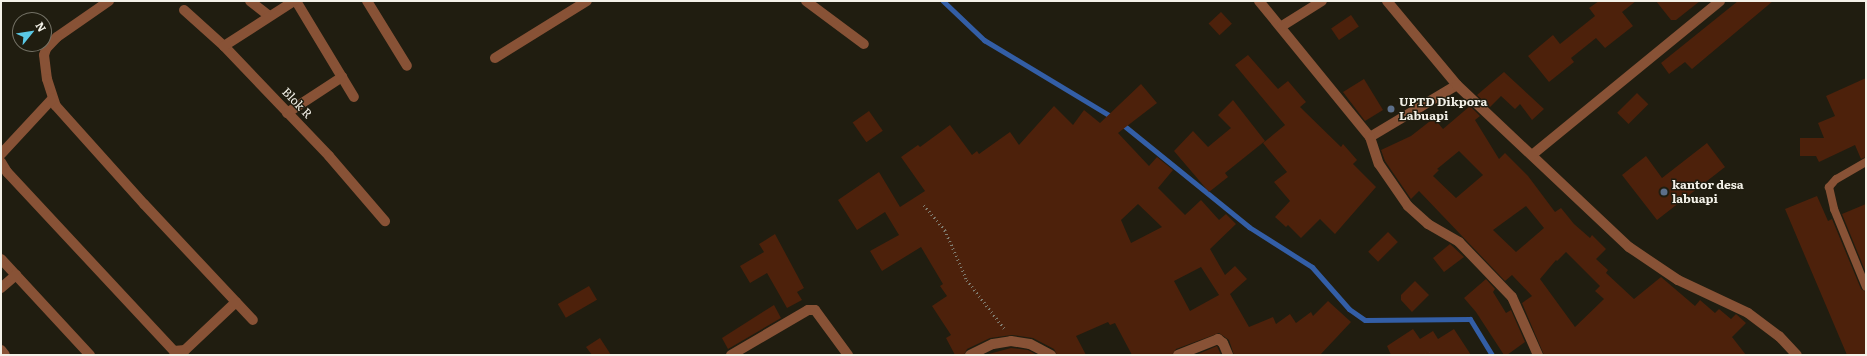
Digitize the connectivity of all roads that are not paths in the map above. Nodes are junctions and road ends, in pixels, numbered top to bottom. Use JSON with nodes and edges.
{"nodes":[{"id":1,"x":109,"y":1,"type":"edge"},
{"id":2,"x":250,"y":1,"type":"edge"},
{"id":3,"x":295,"y":1,"type":"edge"},
{"id":4,"x":367,"y":1,"type":"edge"},
{"id":5,"x":587,"y":1,"type":"edge"},
{"id":6,"x":806,"y":1,"type":"edge"},
{"id":7,"x":1259,"y":1,"type":"edge"},
{"id":8,"x":1322,"y":1,"type":"edge"},
{"id":9,"x":1387,"y":1,"type":"edge"},
{"id":10,"x":1720,"y":1,"type":"edge"},
{"id":11,"x":184,"y":10,"type":"dead end"},
{"id":12,"x":269,"y":16,"type":"junction"},
{"id":13,"x":1282,"y":26,"type":"junction"},
{"id":14,"x":864,"y":44,"type":"dead end"},
{"id":15,"x":224,"y":46,"type":"junction"},
{"id":16,"x":495,"y":58,"type":"dead end"},
{"id":17,"x":407,"y":66,"type":"dead end"},
{"id":18,"x":342,"y":77,"type":"junction"},
{"id":19,"x":1457,"y":85,"type":"junction"},
{"id":20,"x":354,"y":96,"type":"dead end"},
{"id":21,"x":53,"y":98,"type":"junction"},
{"id":22,"x":287,"y":112,"type":"junction"},
{"id":23,"x":1370,"y":137,"type":"junction"},
{"id":24,"x":1,"y":154,"type":"edge"},
{"id":25,"x":1532,"y":155,"type":"junction"},
{"id":26,"x":1,"y":162,"type":"edge"},
{"id":27,"x":1866,"y":162,"type":"edge"},
{"id":28,"x":385,"y":220,"type":"dead end"},
{"id":29,"x":1,"y":259,"type":"edge"},
{"id":30,"x":16,"y":275,"type":"junction"},
{"id":31,"x":1866,"y":287,"type":"edge"},
{"id":32,"x":1,"y":288,"type":"edge"},
{"id":33,"x":236,"y":302,"type":"junction"},
{"id":34,"x":253,"y":320,"type":"dead end"},
{"id":35,"x":1,"y":350,"type":"edge"},
{"id":36,"x":182,"y":354,"type":"edge"},
{"id":37,"x":5,"y":355,"type":"edge"},
{"id":38,"x":90,"y":355,"type":"edge"},
{"id":39,"x":731,"y":355,"type":"edge"},
{"id":40,"x":848,"y":355,"type":"edge"},
{"id":41,"x":970,"y":355,"type":"edge"},
{"id":42,"x":1051,"y":355,"type":"edge"},
{"id":43,"x":1178,"y":355,"type":"edge"},
{"id":44,"x":1228,"y":355,"type":"edge"},
{"id":45,"x":1538,"y":355,"type":"edge"},
{"id":46,"x":1797,"y":355,"type":"edge"}],
"edges":[{"from":1,"to":21,"type":"street"},
{"from":2,"to":12,"type":"street"},
{"from":3,"to":12,"type":"street"},
{"from":3,"to":18,"type":"street"},
{"from":4,"to":17,"type":"street"},
{"from":5,"to":16,"type":"street"},
{"from":6,"to":14,"type":"street"},
{"from":7,"to":13,"type":"street"},
{"from":8,"to":13,"type":"street"},
{"from":9,"to":19,"type":"street"},
{"from":10,"to":25,"type":"street"},
{"from":11,"to":15,"type":"street","name":"Blok R"},
{"from":12,"to":15,"type":"street"},
{"from":13,"to":23,"type":"street"},
{"from":15,"to":22,"type":"street","name":"Blok R"},
{"from":18,"to":20,"type":"street"},
{"from":18,"to":22,"type":"street"},
{"from":19,"to":23,"type":"street"},
{"from":19,"to":25,"type":"street"},
{"from":21,"to":24,"type":"street"},
{"from":21,"to":33,"type":"street"},
{"from":22,"to":28,"type":"street","name":"Blok R"},
{"from":23,"to":45,"type":"street"},
{"from":25,"to":46,"type":"street"},
{"from":26,"to":36,"type":"street"},
{"from":27,"to":31,"type":"lane"},
{"from":29,"to":30,"type":"street"},
{"from":30,"to":32,"type":"street"},
{"from":30,"to":38,"type":"street"},
{"from":33,"to":34,"type":"street"},
{"from":33,"to":36,"type":"street"},
{"from":35,"to":37,"type":"street"},
{"from":39,"to":40,"type":"street"},
{"from":41,"to":42,"type":"street"},
{"from":43,"to":44,"type":"street"}]}
